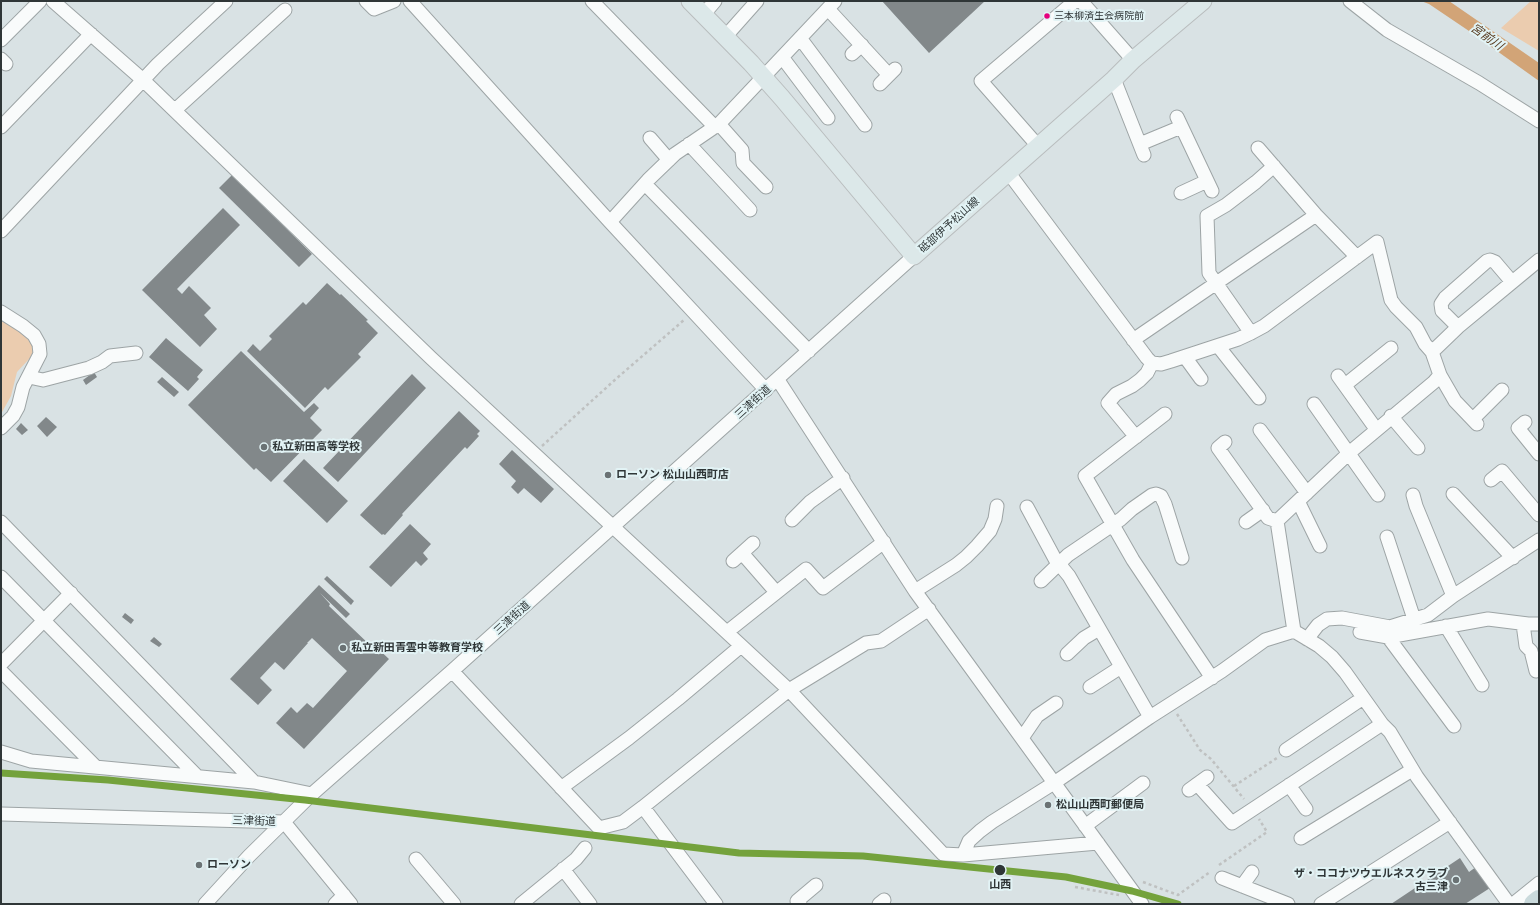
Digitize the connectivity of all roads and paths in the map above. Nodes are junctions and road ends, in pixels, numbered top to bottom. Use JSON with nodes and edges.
{"nodes":[{"id":1,"x":40,"y":1,"type":"edge"},
{"id":2,"x":52,"y":1,"type":"edge"},
{"id":3,"x":226,"y":1,"type":"edge"},
{"id":4,"x":366,"y":1,"type":"edge"},
{"id":5,"x":394,"y":1,"type":"edge"},
{"id":6,"x":410,"y":1,"type":"edge"},
{"id":7,"x":592,"y":1,"type":"edge"},
{"id":8,"x":690,"y":1,"type":"edge"},
{"id":9,"x":715,"y":1,"type":"edge"},
{"id":10,"x":757,"y":1,"type":"edge"},
{"id":11,"x":1075,"y":1,"type":"edge"},
{"id":12,"x":1081,"y":1,"type":"edge"},
{"id":13,"x":1203,"y":1,"type":"edge"},
{"id":14,"x":1350,"y":1,"type":"edge"},
{"id":15,"x":832,"y":5,"type":"edge"},
{"id":16,"x":285,"y":10,"type":"dead end"},
{"id":17,"x":704,"y":14,"type":"junction"},
{"id":18,"x":91,"y":34,"type":"junction"},
{"id":19,"x":725,"y":37,"type":"junction"},
{"id":20,"x":800,"y":38,"type":"junction"},
{"id":21,"x":1,"y":40,"type":"edge"},
{"id":22,"x":782,"y":57,"type":"junction"},
{"id":23,"x":1133,"y":60,"type":"junction"},
{"id":24,"x":763,"y":77,"type":"junction"},
{"id":25,"x":1114,"y":79,"type":"junction"},
{"id":26,"x":143,"y":80,"type":"junction"},
{"id":27,"x":880,"y":84,"type":"dead end"},
{"id":28,"x":175,"y":110,"type":"junction"},
{"id":29,"x":828,"y":118,"type":"dead end"},
{"id":30,"x":1539,"y":121,"type":"edge"},
{"id":31,"x":865,"y":125,"type":"dead end"},
{"id":32,"x":717,"y":126,"type":"junction"},
{"id":33,"x":1,"y":127,"type":"edge"},
{"id":34,"x":650,"y":138,"type":"dead end"},
{"id":35,"x":688,"y":144,"type":"junction"},
{"id":36,"x":1038,"y":146,"type":"junction"},
{"id":37,"x":1258,"y":148,"type":"dead end"},
{"id":38,"x":669,"y":160,"type":"junction"},
{"id":39,"x":1274,"y":166,"type":"junction"},
{"id":40,"x":1008,"y":172,"type":"junction"},
{"id":41,"x":645,"y":184,"type":"junction"},
{"id":42,"x":766,"y":187,"type":"dead end"},
{"id":43,"x":1181,"y":193,"type":"dead end"},
{"id":44,"x":750,"y":210,"type":"dead end"},
{"id":45,"x":1316,"y":215,"type":"junction"},
{"id":46,"x":610,"y":222,"type":"junction"},
{"id":47,"x":1,"y":231,"type":"edge"},
{"id":48,"x":914,"y":256,"type":"junction"},
{"id":49,"x":1357,"y":257,"type":"junction"},
{"id":50,"x":1539,"y":260,"type":"edge"},
{"id":51,"x":1512,"y":282,"type":"junction"},
{"id":52,"x":1216,"y":283,"type":"junction"},
{"id":53,"x":1,"y":312,"type":"edge"},
{"id":54,"x":693,"y":312,"type":"junction"},
{"id":55,"x":1458,"y":327,"type":"junction"},
{"id":56,"x":1251,"y":333,"type":"junction"},
{"id":57,"x":1134,"y":340,"type":"junction"},
{"id":58,"x":1218,"y":346,"type":"junction"},
{"id":59,"x":1391,"y":348,"type":"dead end"},
{"id":60,"x":810,"y":351,"type":"junction"},
{"id":61,"x":1432,"y":352,"type":"junction"},
{"id":62,"x":136,"y":353,"type":"dead end"},
{"id":63,"x":1186,"y":357,"type":"junction"},
{"id":64,"x":1152,"y":363,"type":"junction"},
{"id":65,"x":1440,"y":375,"type":"junction"},
{"id":66,"x":29,"y":377,"type":"junction"},
{"id":67,"x":1201,"y":379,"type":"dead end"},
{"id":68,"x":778,"y":380,"type":"junction"},
{"id":69,"x":766,"y":390,"type":"junction"},
{"id":70,"x":1502,"y":390,"type":"dead end"},
{"id":71,"x":1259,"y":398,"type":"dead end"},
{"id":72,"x":1314,"y":404,"type":"dead end"},
{"id":73,"x":1165,"y":414,"type":"dead end"},
{"id":74,"x":1391,"y":416,"type":"junction"},
{"id":75,"x":1525,"y":422,"type":"dead end"},
{"id":76,"x":1,"y":428,"type":"edge"},
{"id":77,"x":1376,"y":429,"type":"junction"},
{"id":78,"x":1260,"y":430,"type":"dead end"},
{"id":79,"x":1136,"y":436,"type":"junction"},
{"id":80,"x":1225,"y":442,"type":"dead end"},
{"id":81,"x":1418,"y":448,"type":"dead end"},
{"id":82,"x":534,"y":453,"type":"junction"},
{"id":83,"x":1348,"y":453,"type":"junction"},
{"id":84,"x":1539,"y":454,"type":"edge"},
{"id":85,"x":842,"y":478,"type":"junction"},
{"id":86,"x":1491,"y":480,"type":"dead end"},
{"id":87,"x":1453,"y":494,"type":"dead end"},
{"id":88,"x":1378,"y":495,"type":"dead end"},
{"id":89,"x":1413,"y":495,"type":"dead end"},
{"id":90,"x":1302,"y":497,"type":"junction"},
{"id":91,"x":997,"y":506,"type":"dead end"},
{"id":92,"x":1027,"y":507,"type":"dead end"},
{"id":93,"x":1263,"y":510,"type":"junction"},
{"id":94,"x":1539,"y":515,"type":"edge"},
{"id":95,"x":792,"y":520,"type":"dead end"},
{"id":96,"x":1277,"y":521,"type":"junction"},
{"id":97,"x":1,"y":522,"type":"edge"},
{"id":98,"x":1246,"y":522,"type":"dead end"},
{"id":99,"x":1113,"y":525,"type":"junction"},
{"id":100,"x":614,"y":526,"type":"junction"},
{"id":101,"x":1387,"y":537,"type":"dead end"},
{"id":102,"x":1539,"y":540,"type":"edge"},
{"id":103,"x":884,"y":542,"type":"junction"},
{"id":104,"x":753,"y":543,"type":"dead end"},
{"id":105,"x":1320,"y":546,"type":"dead end"},
{"id":106,"x":1182,"y":558,"type":"dead end"},
{"id":107,"x":1513,"y":558,"type":"junction"},
{"id":108,"x":1059,"y":564,"type":"junction"},
{"id":109,"x":1,"y":577,"type":"edge"},
{"id":110,"x":1041,"y":581,"type":"dead end"},
{"id":111,"x":915,"y":591,"type":"junction"},
{"id":112,"x":776,"y":592,"type":"junction"},
{"id":113,"x":71,"y":593,"type":"junction"},
{"id":114,"x":1453,"y":596,"type":"junction"},
{"id":115,"x":929,"y":609,"type":"junction"},
{"id":116,"x":1414,"y":619,"type":"junction"},
{"id":117,"x":44,"y":620,"type":"junction"},
{"id":118,"x":1523,"y":624,"type":"junction"},
{"id":119,"x":1539,"y":624,"type":"edge"},
{"id":120,"x":1446,"y":626,"type":"junction"},
{"id":121,"x":1100,"y":629,"type":"junction"},
{"id":122,"x":1294,"y":631,"type":"junction"},
{"id":123,"x":727,"y":632,"type":"junction"},
{"id":124,"x":1360,"y":632,"type":"dead end"},
{"id":125,"x":1388,"y":637,"type":"junction"},
{"id":126,"x":1307,"y":639,"type":"junction"},
{"id":127,"x":741,"y":646,"type":"junction"},
{"id":128,"x":1067,"y":654,"type":"dead end"},
{"id":129,"x":1,"y":664,"type":"edge"},
{"id":130,"x":1121,"y":667,"type":"junction"},
{"id":131,"x":1,"y":671,"type":"edge"},
{"id":132,"x":452,"y":671,"type":"junction"},
{"id":133,"x":1536,"y":671,"type":"dead end"},
{"id":134,"x":1212,"y":678,"type":"junction"},
{"id":135,"x":1482,"y":685,"type":"dead end"},
{"id":136,"x":1090,"y":688,"type":"dead end"},
{"id":137,"x":789,"y":690,"type":"junction"},
{"id":138,"x":1363,"y":698,"type":"junction"},
{"id":139,"x":1056,"y":703,"type":"dead end"},
{"id":140,"x":1150,"y":717,"type":"junction"},
{"id":141,"x":1382,"y":724,"type":"junction"},
{"id":142,"x":1454,"y":726,"type":"dead end"},
{"id":143,"x":1022,"y":738,"type":"junction"},
{"id":144,"x":1286,"y":750,"type":"joint"},
{"id":145,"x":1,"y":752,"type":"edge"},
{"id":146,"x":95,"y":766,"type":"junction"},
{"id":147,"x":1412,"y":770,"type":"junction"},
{"id":148,"x":197,"y":776,"type":"junction"},
{"id":149,"x":254,"y":782,"type":"junction"},
{"id":150,"x":1054,"y":783,"type":"junction"},
{"id":151,"x":1143,"y":783,"type":"dead end"},
{"id":152,"x":1198,"y":784,"type":"dead end"},
{"id":153,"x":1289,"y":785,"type":"junction"},
{"id":154,"x":1234,"y":786,"type":"dead end"},
{"id":155,"x":561,"y":788,"type":"junction"},
{"id":156,"x":312,"y":794,"type":"junction"},
{"id":157,"x":643,"y":807,"type":"junction"},
{"id":158,"x":1306,"y":809,"type":"dead end"},
{"id":159,"x":1,"y":814,"type":"edge"},
{"id":160,"x":284,"y":822,"type":"junction"},
{"id":161,"x":1450,"y":822,"type":"junction"},
{"id":162,"x":1085,"y":826,"type":"junction"},
{"id":163,"x":1302,"y":838,"type":"dead end"},
{"id":164,"x":1098,"y":843,"type":"junction"},
{"id":165,"x":585,"y":848,"type":"dead end"},
{"id":166,"x":963,"y":855,"type":"junction"},
{"id":167,"x":416,"y":859,"type":"dead end"},
{"id":168,"x":563,"y":869,"type":"junction"},
{"id":169,"x":1252,"y":872,"type":"dead end"},
{"id":170,"x":1222,"y":878,"type":"dead end"},
{"id":171,"x":1539,"y":883,"type":"edge"},
{"id":172,"x":816,"y":885,"type":"dead end"},
{"id":173,"x":1242,"y":886,"type":"junction"},
{"id":174,"x":1076,"y":887,"type":"dead end"},
{"id":175,"x":1539,"y":900,"type":"edge"},
{"id":176,"x":343,"y":901,"type":"edge"},
{"id":177,"x":1140,"y":901,"type":"edge"},
{"id":178,"x":205,"y":904,"type":"edge"},
{"id":179,"x":454,"y":904,"type":"edge"},
{"id":180,"x":521,"y":904,"type":"edge"},
{"id":181,"x":590,"y":904,"type":"edge"},
{"id":182,"x":716,"y":904,"type":"edge"},
{"id":183,"x":800,"y":904,"type":"edge"},
{"id":184,"x":1288,"y":904,"type":"edge"},
{"id":185,"x":1321,"y":904,"type":"edge"},
{"id":186,"x":1509,"y":904,"type":"edge"},
{"id":187,"x":1513,"y":904,"type":"edge"},
{"id":188,"x":1534,"y":904,"type":"edge"}],
"edges":[{"from":1,"to":21,"type":"street"},
{"from":2,"to":18,"type":"street"},
{"from":3,"to":26,"type":"street"},
{"from":4,"to":5,"type":"street"},
{"from":6,"to":46,"type":"street"},
{"from":7,"to":32,"type":"street"},
{"from":8,"to":17,"type":"main road","name":"砥部伊予松山線"},
{"from":9,"to":17,"type":"street"},
{"from":10,"to":19,"type":"street"},
{"from":11,"to":36,"type":"street"},
{"from":12,"to":23,"type":"street"},
{"from":13,"to":23,"type":"main road","name":"砥部伊予松山線"},
{"from":14,"to":30,"type":"street"},
{"from":15,"to":20,"type":"street"},
{"from":15,"to":27,"type":"street"},
{"from":16,"to":28,"type":"street"},
{"from":17,"to":19,"type":"main road","name":"砥部伊予松山線"},
{"from":18,"to":26,"type":"street"},
{"from":18,"to":33,"type":"street"},
{"from":19,"to":24,"type":"main road","name":"砥部伊予松山線"},
{"from":20,"to":22,"type":"street"},
{"from":20,"to":31,"type":"street"},
{"from":22,"to":24,"type":"street"},
{"from":22,"to":29,"type":"street"},
{"from":23,"to":25,"type":"main road","name":"砥部伊予松山線"},
{"from":24,"to":32,"type":"street"},
{"from":24,"to":48,"type":"main road","name":"砥部伊予松山線"},
{"from":25,"to":36,"type":"main road","name":"砥部伊予松山線"},
{"from":25,"to":43,"type":"street"},
{"from":26,"to":28,"type":"street"},
{"from":26,"to":47,"type":"street"},
{"from":28,"to":82,"type":"street"},
{"from":32,"to":35,"type":"street"},
{"from":32,"to":42,"type":"street"},
{"from":34,"to":38,"type":"street"},
{"from":35,"to":38,"type":"street"},
{"from":35,"to":44,"type":"street"},
{"from":36,"to":40,"type":"main road","name":"砥部伊予松山線"},
{"from":37,"to":39,"type":"street"},
{"from":38,"to":41,"type":"street"},
{"from":39,"to":45,"type":"street"},
{"from":39,"to":52,"type":"street"},
{"from":40,"to":48,"type":"main road","name":"砥部伊予松山線"},
{"from":40,"to":57,"type":"street"},
{"from":41,"to":46,"type":"street"},
{"from":41,"to":60,"type":"street"},
{"from":45,"to":49,"type":"street"},
{"from":45,"to":52,"type":"street"},
{"from":46,"to":54,"type":"street"},
{"from":48,"to":60,"type":"street","name":"三津街道"},
{"from":49,"to":56,"type":"street"},
{"from":49,"to":61,"type":"street"},
{"from":50,"to":51,"type":"street"},
{"from":51,"to":55,"type":"street"},
{"from":51,"to":55,"type":"street"},
{"from":52,"to":56,"type":"street"},
{"from":52,"to":57,"type":"street"},
{"from":53,"to":66,"type":"street"},
{"from":54,"to":69,"type":"street"},
{"from":54,"to":82,"type":"path"},
{"from":55,"to":61,"type":"street"},
{"from":56,"to":58,"type":"street"},
{"from":57,"to":64,"type":"street"},
{"from":58,"to":63,"type":"street"},
{"from":58,"to":71,"type":"street"},
{"from":59,"to":77,"type":"street"},
{"from":60,"to":68,"type":"street","name":"三津街道"},
{"from":61,"to":65,"type":"street"},
{"from":62,"to":66,"type":"street"},
{"from":63,"to":64,"type":"street"},
{"from":63,"to":67,"type":"street"},
{"from":64,"to":79,"type":"street"},
{"from":65,"to":70,"type":"street"},
{"from":65,"to":74,"type":"street"},
{"from":66,"to":76,"type":"street"},
{"from":68,"to":69,"type":"street","name":"三津街道"},
{"from":68,"to":85,"type":"street"},
{"from":69,"to":100,"type":"street","name":"三津街道"},
{"from":72,"to":83,"type":"street"},
{"from":73,"to":79,"type":"street"},
{"from":74,"to":77,"type":"street"},
{"from":74,"to":81,"type":"street"},
{"from":75,"to":84,"type":"street"},
{"from":77,"to":83,"type":"street"},
{"from":78,"to":90,"type":"street"},
{"from":79,"to":99,"type":"street"},
{"from":80,"to":93,"type":"street"},
{"from":82,"to":100,"type":"street"},
{"from":83,"to":88,"type":"street"},
{"from":83,"to":90,"type":"street"},
{"from":85,"to":95,"type":"street"},
{"from":85,"to":103,"type":"street"},
{"from":86,"to":94,"type":"street"},
{"from":87,"to":107,"type":"street"},
{"from":89,"to":114,"type":"street"},
{"from":90,"to":96,"type":"street"},
{"from":90,"to":105,"type":"street"},
{"from":91,"to":111,"type":"street"},
{"from":92,"to":108,"type":"street"},
{"from":93,"to":96,"type":"street"},
{"from":93,"to":98,"type":"street"},
{"from":96,"to":122,"type":"street"},
{"from":97,"to":113,"type":"street"},
{"from":99,"to":106,"type":"street"},
{"from":99,"to":108,"type":"street"},
{"from":99,"to":134,"type":"street"},
{"from":100,"to":123,"type":"street"},
{"from":100,"to":132,"type":"street","name":"三津街道"},
{"from":101,"to":116,"type":"street"},
{"from":102,"to":107,"type":"street"},
{"from":103,"to":111,"type":"street"},
{"from":103,"to":112,"type":"street"},
{"from":104,"to":112,"type":"street"},
{"from":107,"to":114,"type":"street"},
{"from":108,"to":110,"type":"street"},
{"from":108,"to":121,"type":"street"},
{"from":109,"to":117,"type":"street"},
{"from":111,"to":115,"type":"street"},
{"from":112,"to":123,"type":"street"},
{"from":113,"to":117,"type":"street"},
{"from":113,"to":149,"type":"street"},
{"from":114,"to":116,"type":"street"},
{"from":115,"to":137,"type":"street"},
{"from":115,"to":143,"type":"street"},
{"from":116,"to":126,"type":"street"},
{"from":117,"to":129,"type":"street"},
{"from":117,"to":148,"type":"street"},
{"from":118,"to":119,"type":"street"},
{"from":118,"to":120,"type":"street"},
{"from":118,"to":133,"type":"street"},
{"from":120,"to":125,"type":"street"},
{"from":120,"to":135,"type":"street"},
{"from":121,"to":128,"type":"street"},
{"from":121,"to":130,"type":"street"},
{"from":122,"to":126,"type":"street"},
{"from":122,"to":134,"type":"street"},
{"from":123,"to":127,"type":"street"},
{"from":124,"to":125,"type":"street"},
{"from":125,"to":142,"type":"street"},
{"from":126,"to":138,"type":"street"},
{"from":127,"to":137,"type":"street"},
{"from":127,"to":155,"type":"street"},
{"from":130,"to":136,"type":"street"},
{"from":130,"to":140,"type":"street"},
{"from":131,"to":146,"type":"street"},
{"from":132,"to":155,"type":"street"},
{"from":132,"to":156,"type":"street","name":"三津街道"},
{"from":134,"to":140,"type":"street"},
{"from":137,"to":157,"type":"street"},
{"from":137,"to":166,"type":"street"},
{"from":138,"to":141,"type":"street"},
{"from":138,"to":144,"type":"street"},
{"from":139,"to":143,"type":"street"},
{"from":140,"to":150,"type":"street"},
{"from":141,"to":147,"type":"street"},
{"from":141,"to":153,"type":"street"},
{"from":143,"to":150,"type":"street"},
{"from":144,"to":154,"type":"path"},
{"from":145,"to":146,"type":"street"},
{"from":146,"to":148,"type":"street"},
{"from":147,"to":161,"type":"street"},
{"from":147,"to":163,"type":"street"},
{"from":148,"to":149,"type":"street"},
{"from":149,"to":156,"type":"street"},
{"from":150,"to":162,"type":"street"},
{"from":150,"to":166,"type":"street"},
{"from":151,"to":162,"type":"street"},
{"from":152,"to":153,"type":"street"},
{"from":153,"to":158,"type":"street"},
{"from":155,"to":157,"type":"street"},
{"from":156,"to":160,"type":"street","name":"三津街道"},
{"from":157,"to":182,"type":"street"},
{"from":159,"to":160,"type":"street","name":"三津街道"},
{"from":160,"to":176,"type":"street"},
{"from":160,"to":178,"type":"street"},
{"from":161,"to":185,"type":"street"},
{"from":161,"to":186,"type":"street"},
{"from":162,"to":164,"type":"street"},
{"from":164,"to":166,"type":"street"},
{"from":164,"to":177,"type":"street"},
{"from":165,"to":168,"type":"street"},
{"from":167,"to":179,"type":"street"},
{"from":168,"to":180,"type":"street"},
{"from":168,"to":181,"type":"street"},
{"from":169,"to":173,"type":"street"},
{"from":170,"to":173,"type":"street"},
{"from":171,"to":187,"type":"street"},
{"from":172,"to":183,"type":"street"},
{"from":173,"to":184,"type":"street"},
{"from":174,"to":177,"type":"path"},
{"from":175,"to":188,"type":"highway"}]}
